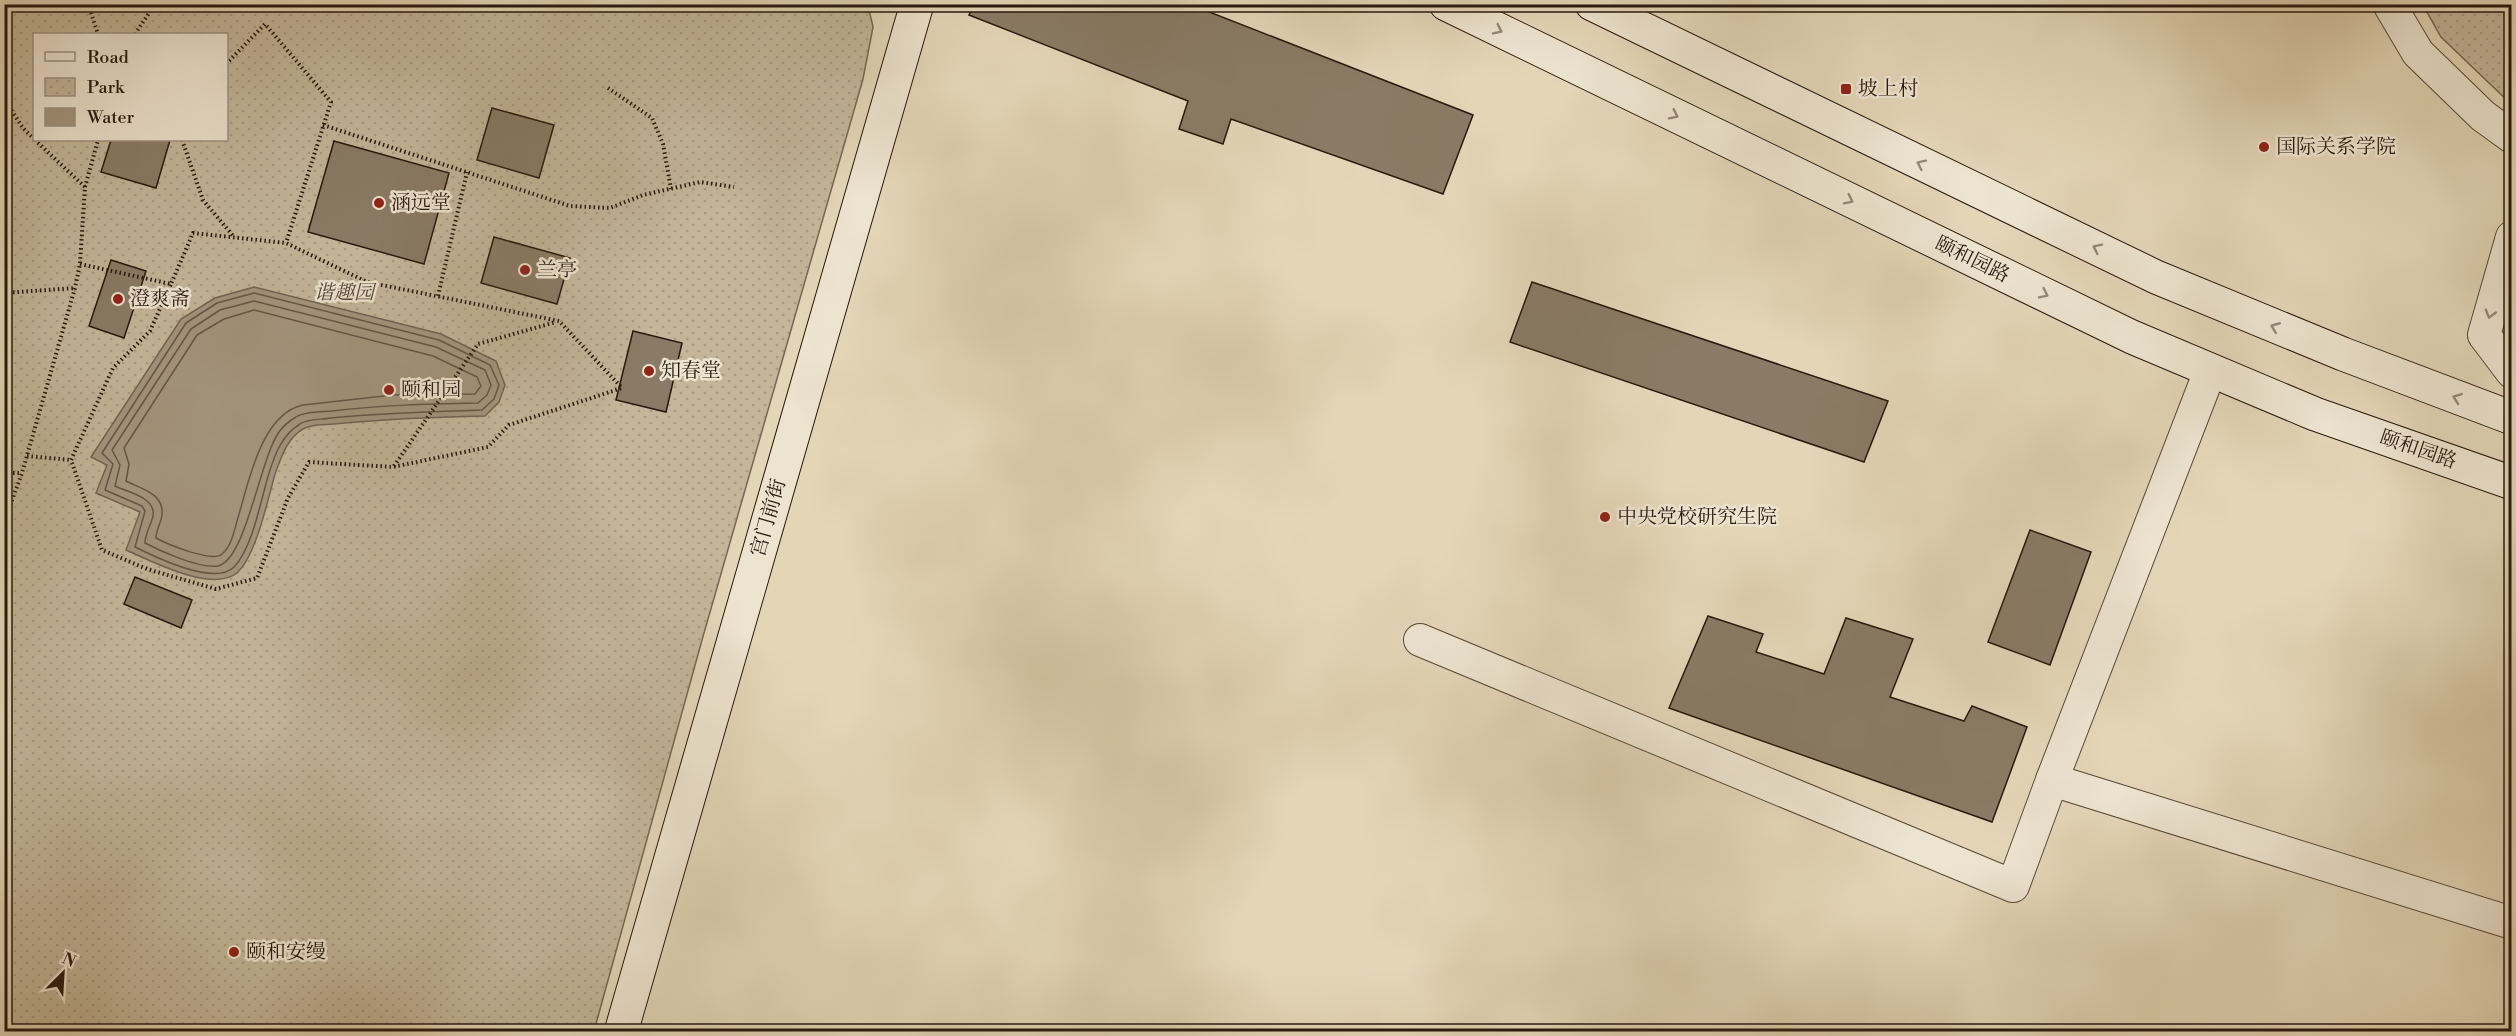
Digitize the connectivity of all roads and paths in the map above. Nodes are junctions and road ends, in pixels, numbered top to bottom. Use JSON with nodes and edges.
{"nodes":[{"id":1,"x":91,"y":4,"type":"edge"},
{"id":2,"x":155,"y":4,"type":"edge"},
{"id":3,"x":917,"y":4,"type":"edge"},
{"id":4,"x":1446,"y":4,"type":"edge"},
{"id":5,"x":1592,"y":4,"type":"edge"},
{"id":6,"x":2389,"y":4,"type":"edge"},
{"id":7,"x":98,"y":33,"type":"edge"},
{"id":8,"x":136,"y":33,"type":"edge"},
{"id":9,"x":228,"y":62,"type":"edge"},
{"id":10,"x":608,"y":88,"type":"dead end"},
{"id":11,"x":4,"y":99,"type":"edge"},
{"id":12,"x":323,"y":125,"type":"junction"},
{"id":13,"x":33,"y":137,"type":"edge"},
{"id":14,"x":2511,"y":137,"type":"edge"},
{"id":15,"x":37,"y":141,"type":"edge"},
{"id":16,"x":98,"y":141,"type":"edge"},
{"id":17,"x":182,"y":141,"type":"edge"},
{"id":18,"x":467,"y":172,"type":"junction"},
{"id":19,"x":734,"y":187,"type":"dead end"},
{"id":20,"x":85,"y":188,"type":"junction"},
{"id":21,"x":671,"y":189,"type":"junction"},
{"id":22,"x":2511,"y":237,"type":"edge"},
{"id":23,"x":234,"y":238,"type":"junction"},
{"id":24,"x":286,"y":243,"type":"junction"},
{"id":25,"x":80,"y":264,"type":"junction"},
{"id":26,"x":171,"y":284,"type":"junction"},
{"id":27,"x":75,"y":288,"type":"junction"},
{"id":28,"x":4,"y":293,"type":"edge"},
{"id":29,"x":438,"y":296,"type":"junction"},
{"id":30,"x":559,"y":321,"type":"junction"},
{"id":31,"x":2210,"y":371,"type":"junction"},
{"id":32,"x":2511,"y":372,"type":"edge"},
{"id":33,"x":2511,"y":418,"type":"edge"},
{"id":34,"x":27,"y":456,"type":"junction"},
{"id":35,"x":71,"y":460,"type":"junction"},
{"id":36,"x":393,"y":467,"type":"junction"},
{"id":37,"x":4,"y":473,"type":"edge"},
{"id":38,"x":22,"y":473,"type":"junction"},
{"id":39,"x":2511,"y":483,"type":"edge"},
{"id":40,"x":4,"y":522,"type":"edge"},
{"id":41,"x":1420,"y":640,"type":"dead end"},
{"id":42,"x":2052,"y":780,"type":"junction"},
{"id":43,"x":2511,"y":923,"type":"edge"},
{"id":44,"x":621,"y":1032,"type":"edge"}],
"edges":[{"from":1,"to":7,"type":"path"},
{"from":2,"to":8,"type":"path"},
{"from":3,"to":44,"type":"main road","name":"宫门前街"},
{"from":4,"to":31,"type":"main road","name":"颐和园路","one_way":true},
{"from":33,"to":5,"type":"main road","one_way":true},
{"from":6,"to":14,"type":"street"},
{"from":9,"to":12,"type":"path"},
{"from":10,"to":21,"type":"path"},
{"from":11,"to":13,"type":"path"},
{"from":12,"to":18,"type":"path"},
{"from":12,"to":24,"type":"path"},
{"from":15,"to":20,"type":"path"},
{"from":16,"to":20,"type":"path"},
{"from":17,"to":23,"type":"path"},
{"from":18,"to":21,"type":"path"},
{"from":18,"to":29,"type":"path"},
{"from":19,"to":21,"type":"path"},
{"from":20,"to":25,"type":"path"},
{"from":22,"to":32,"type":"street","one_way":true},
{"from":23,"to":24,"type":"path"},
{"from":23,"to":26,"type":"path"},
{"from":24,"to":29,"type":"path"},
{"from":25,"to":26,"type":"path"},
{"from":25,"to":27,"type":"path"},
{"from":26,"to":35,"type":"path"},
{"from":27,"to":28,"type":"path"},
{"from":27,"to":34,"type":"path"},
{"from":29,"to":30,"type":"path"},
{"from":30,"to":36,"type":"path"},
{"from":30,"to":36,"type":"path"},
{"from":31,"to":39,"type":"main road","name":"颐和园路"},
{"from":31,"to":42,"type":"street"},
{"from":34,"to":35,"type":"path"},
{"from":34,"to":38,"type":"path"},
{"from":35,"to":36,"type":"path"},
{"from":37,"to":38,"type":"path"},
{"from":38,"to":40,"type":"path"},
{"from":41,"to":42,"type":"street"},
{"from":42,"to":43,"type":"street"}]}
